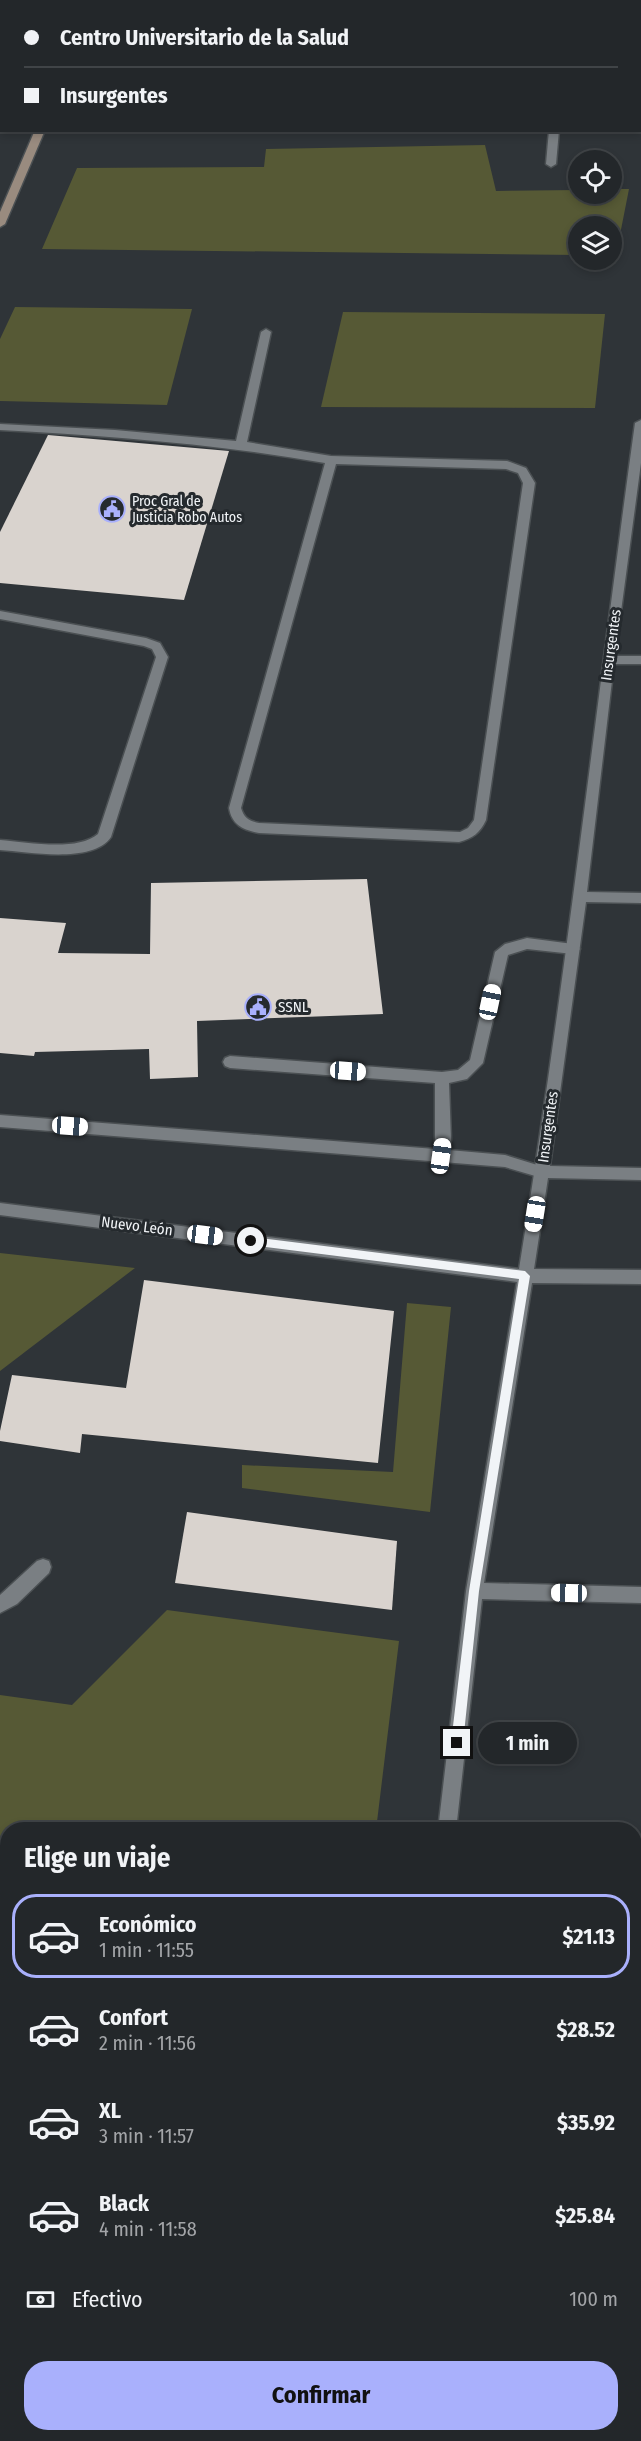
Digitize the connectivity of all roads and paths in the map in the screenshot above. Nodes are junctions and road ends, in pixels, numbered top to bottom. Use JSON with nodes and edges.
{"nodes":[{"id":1,"x":39,"y":132,"type":"edge"},
{"id":2,"x":554,"y":132,"type":"edge"},
{"id":3,"x":551,"y":164,"type":"dead end"},
{"id":4,"x":0,"y":225,"type":"edge"},
{"id":5,"x":266,"y":332,"type":"dead end"},
{"id":6,"x":641,"y":423,"type":"edge"},
{"id":7,"x":0,"y":427,"type":"edge"},
{"id":8,"x":241,"y":445,"type":"junction"},
{"id":9,"x":331,"y":460,"type":"junction"},
{"id":10,"x":0,"y":615,"type":"edge"},
{"id":11,"x":608,"y":660,"type":"junction"},
{"id":12,"x":641,"y":660,"type":"edge"},
{"id":13,"x":0,"y":845,"type":"edge"},
{"id":14,"x":580,"y":897,"type":"junction"},
{"id":15,"x":641,"y":898,"type":"edge"},
{"id":16,"x":573,"y":949,"type":"junction"},
{"id":17,"x":230,"y":1062,"type":"dead end"},
{"id":18,"x":442,"y":1078,"type":"junction"},
{"id":19,"x":0,"y":1121,"type":"edge"},
{"id":20,"x":441,"y":1156,"type":"junction"},
{"id":21,"x":542,"y":1172,"type":"junction"},
{"id":22,"x":641,"y":1174,"type":"edge"},
{"id":23,"x":0,"y":1209,"type":"edge"},
{"id":24,"x":525,"y":1276,"type":"junction"},
{"id":25,"x":641,"y":1277,"type":"edge"},
{"id":26,"x":43,"y":1567,"type":"dead end"},
{"id":27,"x":474,"y":1591,"type":"junction"},
{"id":28,"x":641,"y":1595,"type":"edge"},
{"id":29,"x":0,"y":1605,"type":"edge"},
{"id":30,"x":448,"y":1822,"type":"edge"}],
"edges":[{"from":1,"to":4,"type":"main road"},
{"from":2,"to":3,"type":"street"},
{"from":5,"to":8,"type":"street"},
{"from":6,"to":11,"type":"street","name":"Insurgentes"},
{"from":7,"to":8,"type":"street"},
{"from":8,"to":9,"type":"street"},
{"from":9,"to":9,"type":"street"},
{"from":10,"to":13,"type":"street"},
{"from":11,"to":12,"type":"street"},
{"from":11,"to":14,"type":"street","name":"Insurgentes"},
{"from":14,"to":15,"type":"street"},
{"from":14,"to":16,"type":"street","name":"Insurgentes"},
{"from":16,"to":18,"type":"street"},
{"from":16,"to":21,"type":"street","name":"Insurgentes"},
{"from":17,"to":18,"type":"street"},
{"from":18,"to":20,"type":"street"},
{"from":19,"to":20,"type":"street"},
{"from":20,"to":21,"type":"street"},
{"from":21,"to":22,"type":"street"},
{"from":21,"to":24,"type":"street","name":"Insurgentes"},
{"from":23,"to":24,"type":"street","name":"Nuevo León"},
{"from":24,"to":25,"type":"street","name":"Nuevo León"},
{"from":24,"to":27,"type":"street","name":"Insurgentes"},
{"from":26,"to":29,"type":"street"},
{"from":27,"to":28,"type":"street"},
{"from":27,"to":30,"type":"street","name":"Insurgentes"}]}
